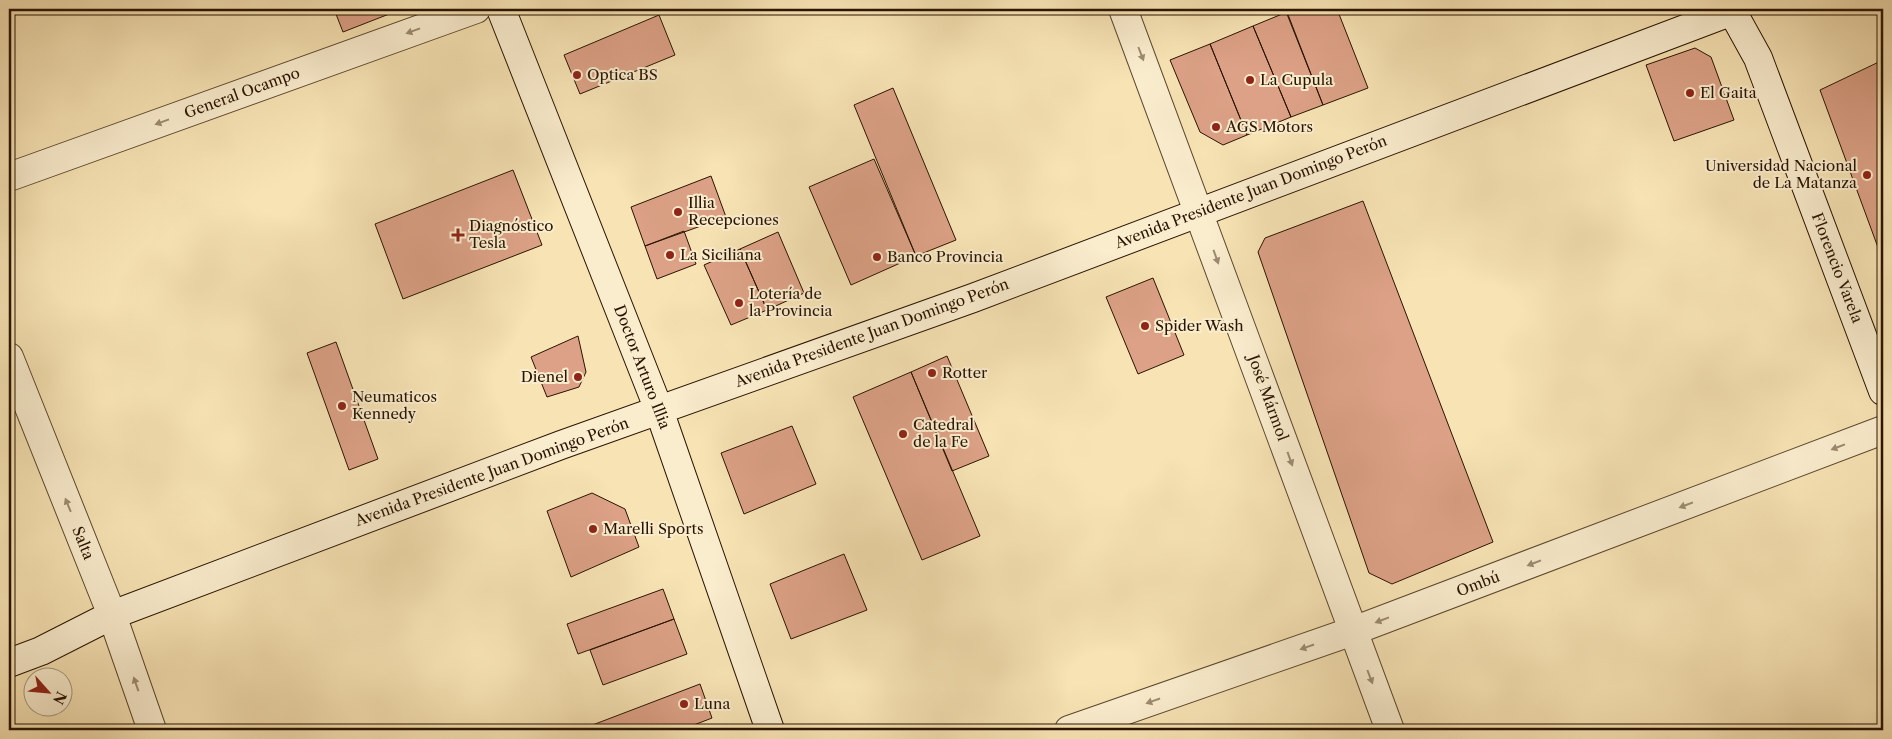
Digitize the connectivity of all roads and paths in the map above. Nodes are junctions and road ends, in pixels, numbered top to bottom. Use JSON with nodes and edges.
{"nodes":[{"id":1,"x":476,"y":9,"type":"edge"},
{"id":2,"x":501,"y":9,"type":"edge"},
{"id":3,"x":1123,"y":9,"type":"edge"},
{"id":4,"x":1733,"y":10,"type":"edge"},
{"id":5,"x":9,"y":177,"type":"edge"},
{"id":6,"x":1200,"y":211,"type":"junction"},
{"id":7,"x":9,"y":357,"type":"edge"},
{"id":8,"x":1883,"y":391,"type":"edge"},
{"id":9,"x":659,"y":410,"type":"junction"},
{"id":10,"x":1883,"y":430,"type":"edge"},
{"id":11,"x":112,"y":615,"type":"junction"},
{"id":12,"x":1353,"y":631,"type":"junction"},
{"id":13,"x":9,"y":663,"type":"edge"},
{"id":14,"x":152,"y":730,"type":"edge"},
{"id":15,"x":770,"y":730,"type":"edge"},
{"id":16,"x":1069,"y":730,"type":"edge"},
{"id":17,"x":1390,"y":730,"type":"edge"}],
"edges":[{"from":1,"to":5,"type":"main road","name":"General Ocampo","one_way":true},
{"from":2,"to":9,"type":"main road","name":"Doctor Arturo Illia"},
{"from":3,"to":6,"type":"main road","name":"José Mármol","one_way":true},
{"from":4,"to":6,"type":"main road","name":"Avenida Presidente Juan Domingo Perón"},
{"from":4,"to":8,"type":"main road","name":"Florencio Varela"},
{"from":6,"to":9,"type":"main road","name":"Avenida Presidente Juan Domingo Perón"},
{"from":6,"to":12,"type":"main road","name":"José Mármol","one_way":true},
{"from":11,"to":7,"type":"main road","name":"Salta","one_way":true},
{"from":9,"to":11,"type":"main road","name":"Avenida Presidente Juan Domingo Perón"},
{"from":9,"to":15,"type":"main road","name":"Doctor Arturo Illia"},
{"from":10,"to":12,"type":"main road","name":"Ombú","one_way":true},
{"from":11,"to":13,"type":"main road","name":"Avenida Presidente Juan Domingo Perón"},
{"from":14,"to":11,"type":"main road","name":"Salta","one_way":true},
{"from":12,"to":16,"type":"main road","name":"Ombú","one_way":true},
{"from":12,"to":17,"type":"main road","name":"José Mármol","one_way":true}]}
